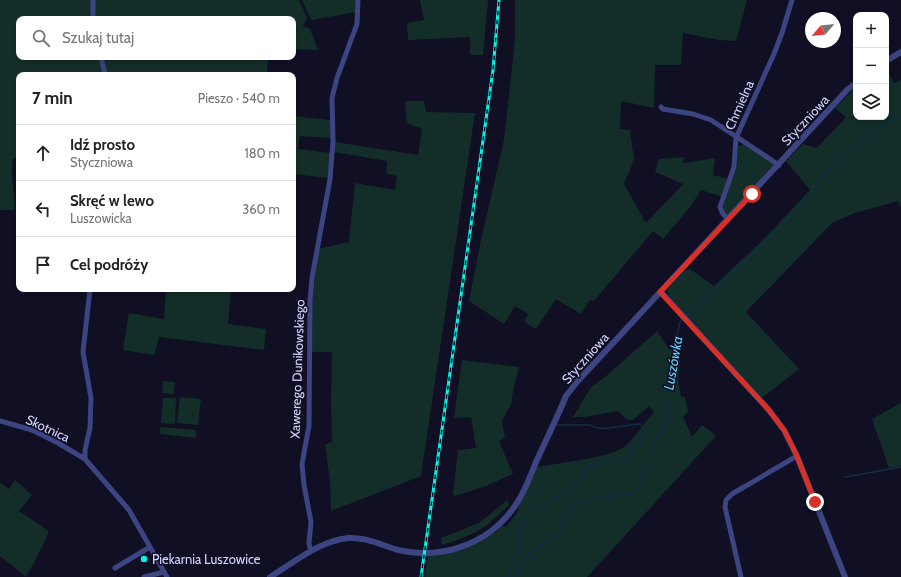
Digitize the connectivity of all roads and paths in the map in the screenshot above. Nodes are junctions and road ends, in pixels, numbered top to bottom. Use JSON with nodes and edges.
{"nodes":[{"id":1,"x":93,"y":0,"type":"edge"},
{"id":2,"x":358,"y":0,"type":"edge"},
{"id":3,"x":792,"y":0,"type":"edge"},
{"id":4,"x":94,"y":16,"type":"edge"},
{"id":5,"x":901,"y":52,"type":"edge"},
{"id":6,"x":889,"y":59,"type":"edge"},
{"id":7,"x":101,"y":60,"type":"edge"},
{"id":8,"x":105,"y":72,"type":"edge"},
{"id":9,"x":855,"y":84,"type":"edge"},
{"id":10,"x":661,"y":107,"type":"dead end"},
{"id":11,"x":736,"y":138,"type":"junction"},
{"id":12,"x":779,"y":165,"type":"junction"},
{"id":13,"x":728,"y":219,"type":"junction"},
{"id":14,"x":90,"y":292,"type":"edge"},
{"id":15,"x":660,"y":292,"type":"junction"},
{"id":16,"x":0,"y":421,"type":"edge"},
{"id":17,"x":797,"y":456,"type":"junction"},
{"id":18,"x":85,"y":459,"type":"junction"},
{"id":19,"x":150,"y":547,"type":"junction"},
{"id":20,"x":311,"y":551,"type":"junction"},
{"id":21,"x":115,"y":568,"type":"dead end"},
{"id":22,"x":166,"y":574,"type":"edge"},
{"id":23,"x":144,"y":577,"type":"edge"},
{"id":24,"x":270,"y":577,"type":"edge"},
{"id":25,"x":741,"y":577,"type":"edge"},
{"id":26,"x":845,"y":577,"type":"edge"}],
"edges":[{"from":1,"to":4,"type":"street"},
{"from":2,"to":20,"type":"street","name":"Xawerego Dunikowskiego"},
{"from":3,"to":11,"type":"street","name":"Chmielna"},
{"from":5,"to":6,"type":"street"},
{"from":7,"to":8,"type":"street"},
{"from":9,"to":12,"type":"street","name":"Styczniowa"},
{"from":10,"to":11,"type":"street"},
{"from":11,"to":12,"type":"street"},
{"from":11,"to":13,"type":"street","name":"Chmielna"},
{"from":12,"to":13,"type":"street","name":"Styczniowa"},
{"from":13,"to":15,"type":"street","name":"Styczniowa"},
{"from":14,"to":18,"type":"street"},
{"from":15,"to":17,"type":"street"},
{"from":15,"to":20,"type":"street","name":"Styczniowa"},
{"from":16,"to":18,"type":"street","name":"Skotnica"},
{"from":17,"to":25,"type":"street"},
{"from":17,"to":26,"type":"street"},
{"from":18,"to":19,"type":"street","name":"Skotnica"},
{"from":19,"to":21,"type":"street"},
{"from":19,"to":22,"type":"street","name":"Skotnica"},
{"from":20,"to":24,"type":"street","name":"Styczniowa"},
{"from":22,"to":23,"type":"street"}]}
